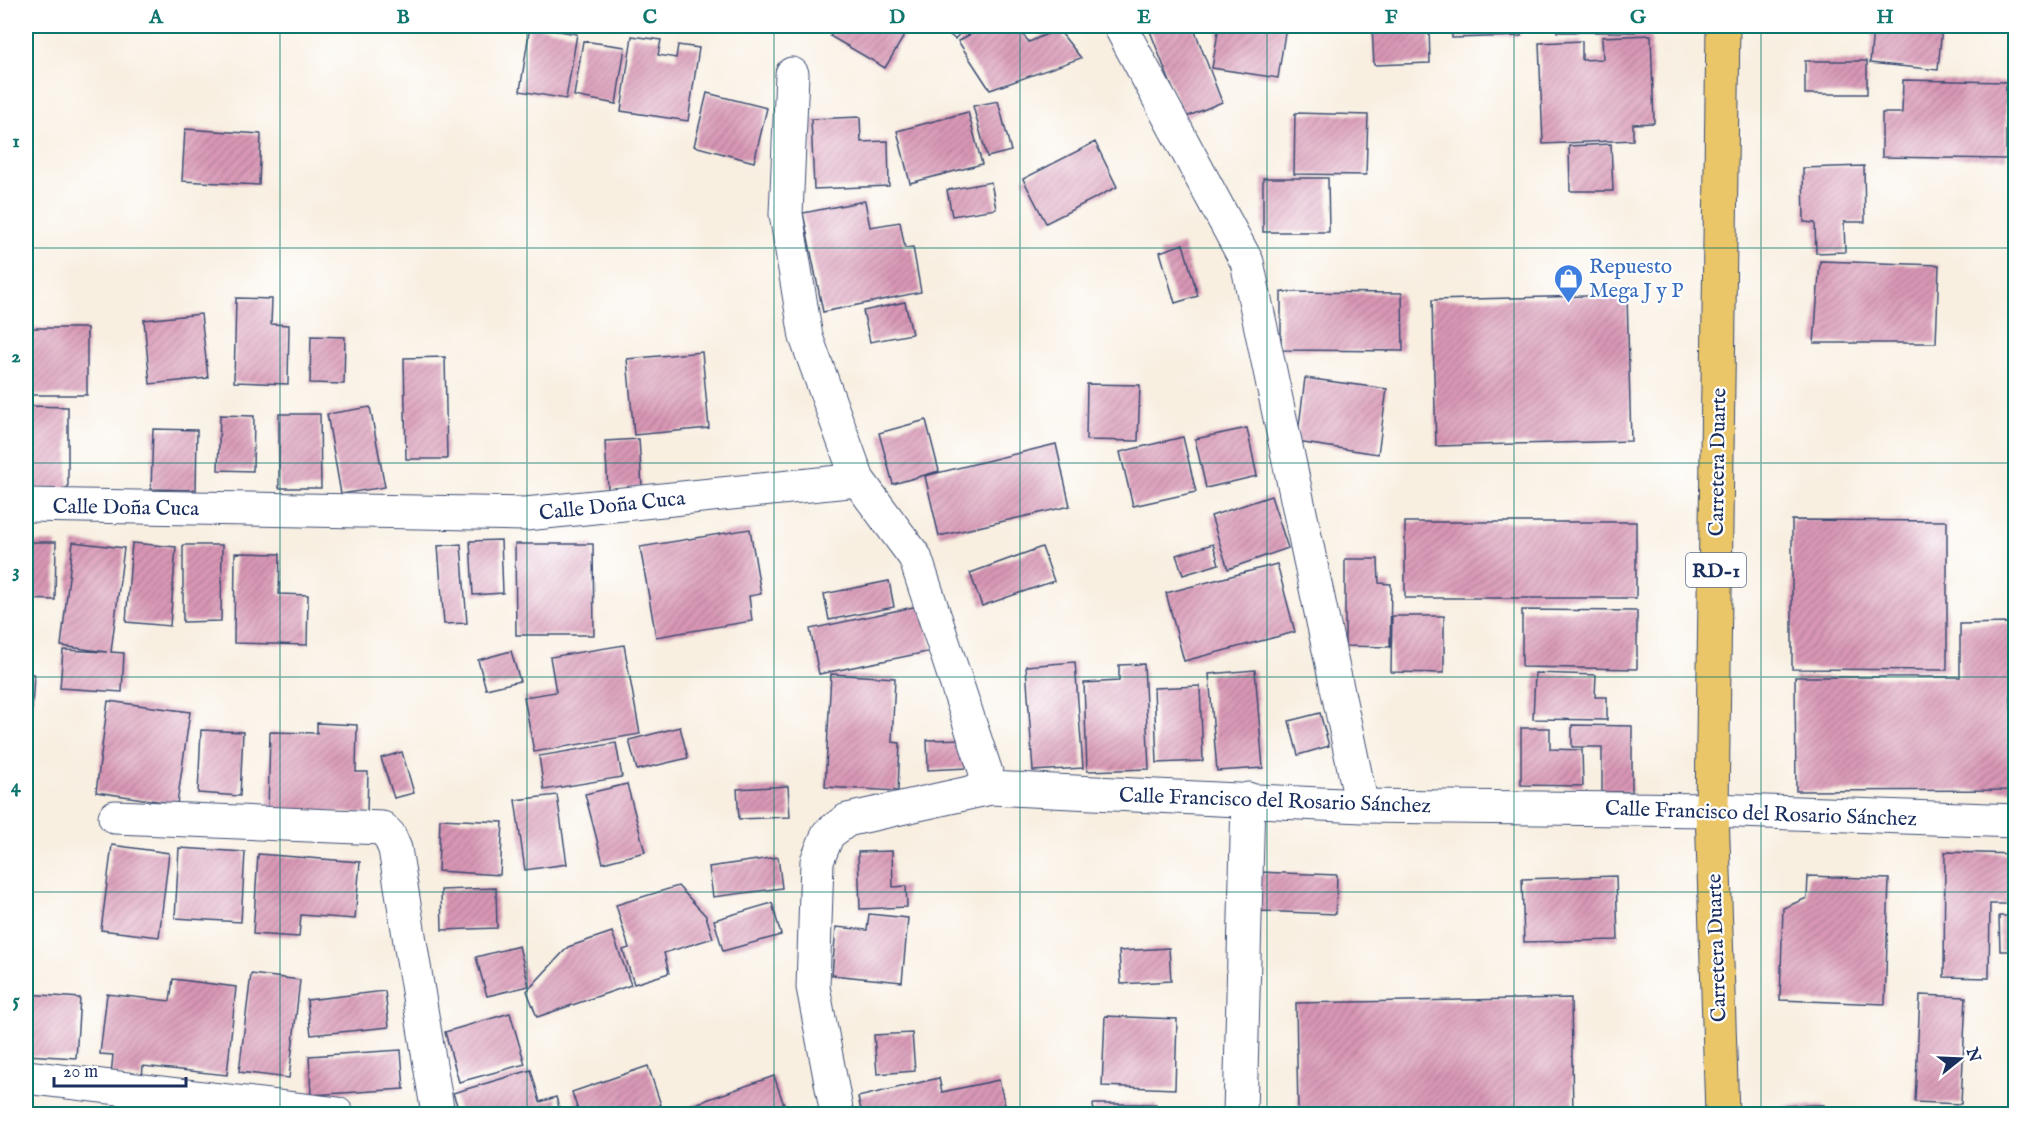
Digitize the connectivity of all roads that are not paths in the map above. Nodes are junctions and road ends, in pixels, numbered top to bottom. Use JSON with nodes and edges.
{"nodes":[{"id":1,"x":1120,"y":26,"type":"edge"},
{"id":2,"x":1723,"y":26,"type":"edge"},
{"id":3,"x":792,"y":74,"type":"dead end"},
{"id":4,"x":858,"y":480,"type":"junction"},
{"id":5,"x":26,"y":505,"type":"edge"},
{"id":6,"x":991,"y":788,"type":"junction"},
{"id":7,"x":1248,"y":800,"type":"junction"},
{"id":8,"x":1362,"y":806,"type":"junction"},
{"id":9,"x":1712,"y":810,"type":"junction"},
{"id":10,"x":114,"y":817,"type":"dead end"},
{"id":11,"x":2016,"y":821,"type":"edge"},
{"id":12,"x":26,"y":1077,"type":"edge"},
{"id":13,"x":337,"y":1114,"type":"edge"},
{"id":14,"x":438,"y":1114,"type":"edge"},
{"id":15,"x":837,"y":1114,"type":"edge"},
{"id":16,"x":1240,"y":1114,"type":"edge"},
{"id":17,"x":1722,"y":1114,"type":"edge"}],
"edges":[{"from":1,"to":8,"type":"street"},
{"from":2,"to":9,"type":"main road","name":"Carretera Duarte","number":"RD-1"},
{"from":3,"to":4,"type":"street"},
{"from":4,"to":5,"type":"street","name":"Calle Doña Cuca"},
{"from":4,"to":6,"type":"street"},
{"from":6,"to":7,"type":"street","name":"Calle Francisco del Rosario Sánchez"},
{"from":6,"to":15,"type":"street","name":"Calle Francisco del Rosario Sánchez"},
{"from":7,"to":8,"type":"street","name":"Calle Francisco del Rosario Sánchez"},
{"from":7,"to":16,"type":"street"},
{"from":8,"to":9,"type":"street","name":"Calle Francisco del Rosario Sánchez"},
{"from":9,"to":11,"type":"street","name":"Calle Francisco del Rosario Sánchez"},
{"from":9,"to":17,"type":"main road","name":"Carretera Duarte","number":"RD-1"},
{"from":10,"to":14,"type":"street"},
{"from":12,"to":13,"type":"street"}]}
